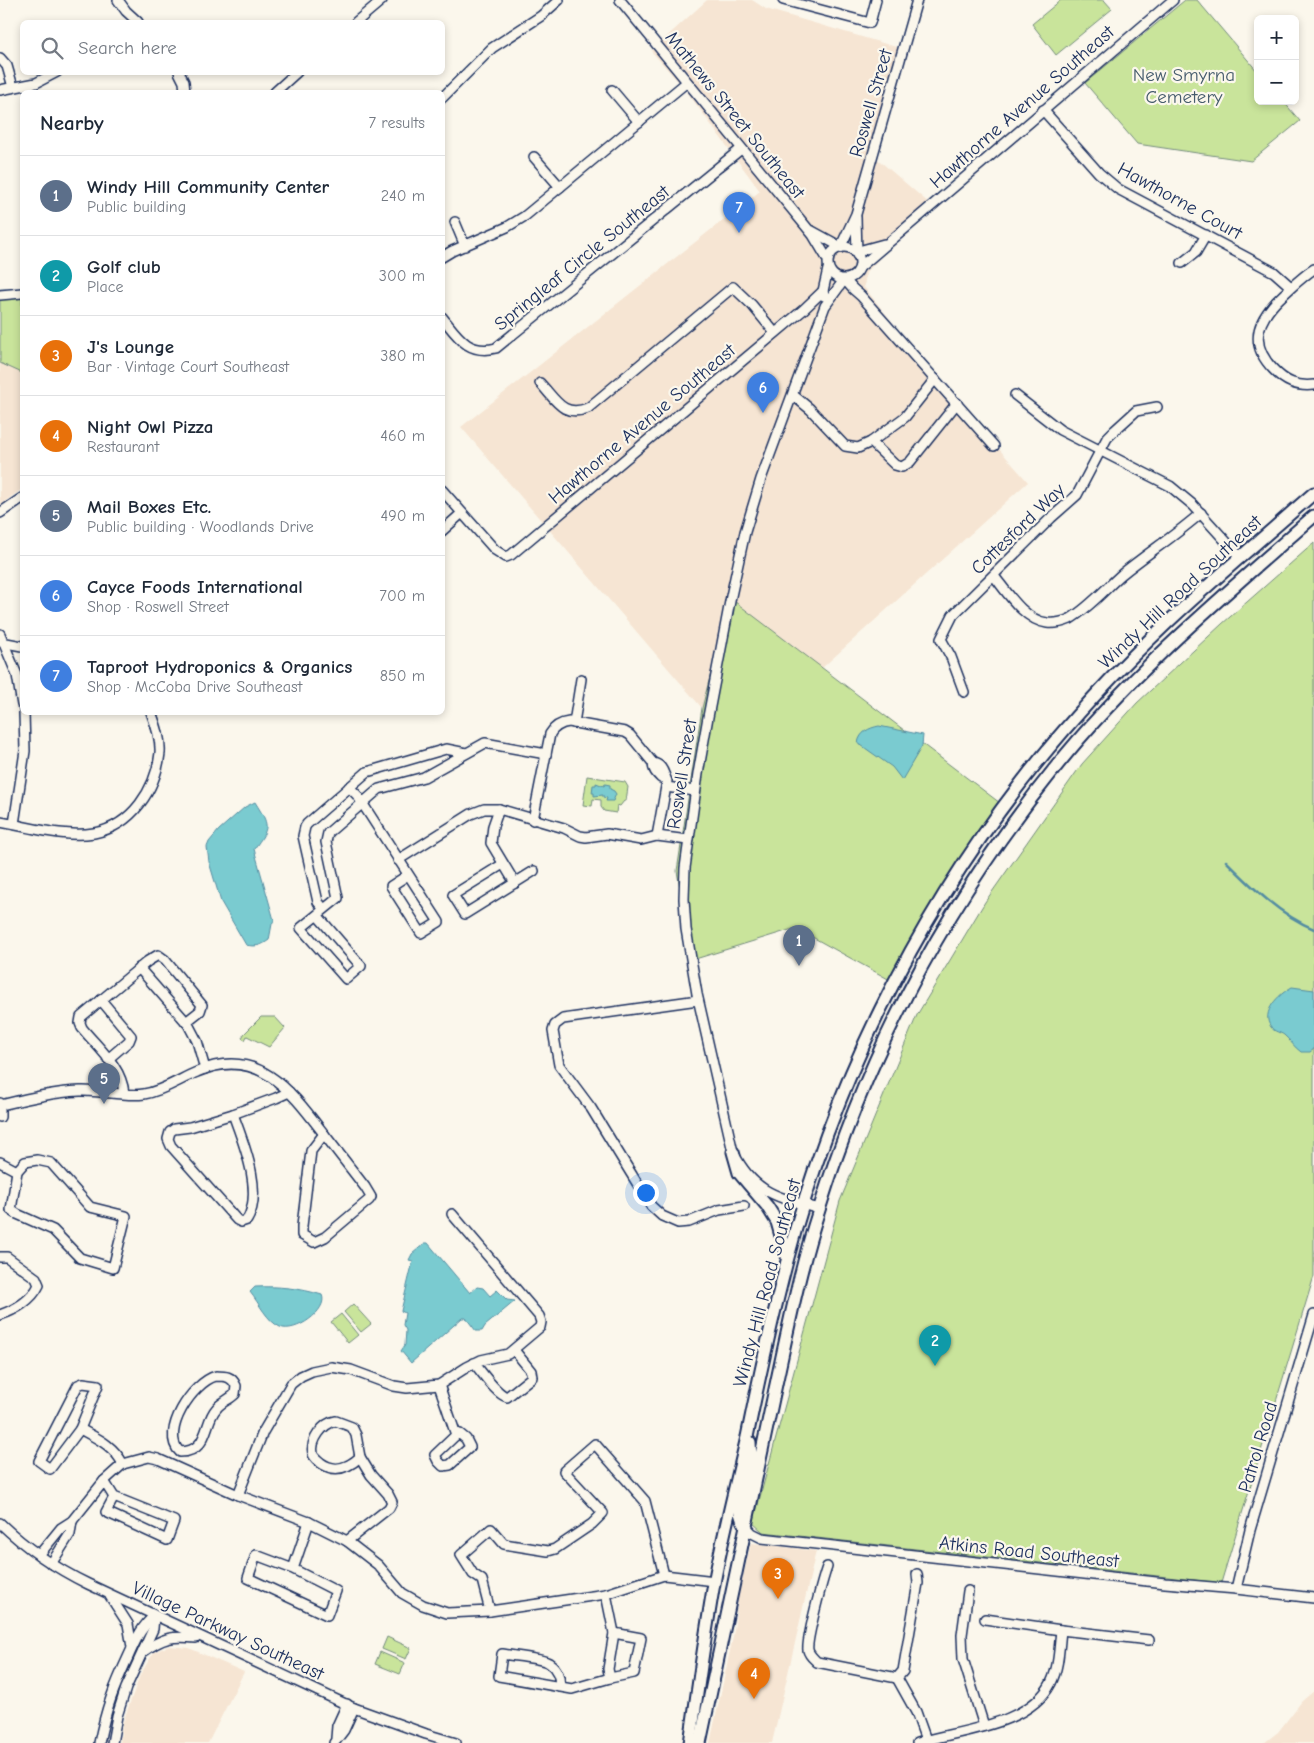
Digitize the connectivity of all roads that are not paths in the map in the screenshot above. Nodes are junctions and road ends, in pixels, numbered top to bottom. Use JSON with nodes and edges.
{"nodes":[{"id":1,"x":118,"y":0,"type":"edge"},
{"id":2,"x":382,"y":0,"type":"edge"},
{"id":3,"x":559,"y":0,"type":"edge"},
{"id":4,"x":620,"y":0,"type":"edge"},
{"id":5,"x":783,"y":0,"type":"edge"},
{"id":6,"x":876,"y":0,"type":"edge"},
{"id":7,"x":917,"y":0,"type":"edge"},
{"id":8,"x":1173,"y":0,"type":"edge"},
{"id":9,"x":1162,"y":4,"type":"edge"},
{"id":10,"x":136,"y":20,"type":"edge"},
{"id":11,"x":358,"y":20,"type":"edge"},
{"id":12,"x":0,"y":58,"type":"edge"},
{"id":13,"x":51,"y":75,"type":"edge"},
{"id":14,"x":180,"y":75,"type":"edge"},
{"id":15,"x":294,"y":75,"type":"edge"},
{"id":16,"x":687,"y":82,"type":"junction"},
{"id":17,"x":13,"y":87,"type":"junction"},
{"id":18,"x":0,"y":90,"type":"edge"},
{"id":19,"x":185,"y":90,"type":"edge"},
{"id":20,"x":277,"y":90,"type":"edge"},
{"id":21,"x":612,"y":90,"type":"dead end"},
{"id":22,"x":445,"y":95,"type":"edge"},
{"id":23,"x":1043,"y":110,"type":"junction"},
{"id":24,"x":639,"y":122,"type":"junction"},
{"id":25,"x":741,"y":149,"type":"junction"},
{"id":26,"x":534,"y":156,"type":"dead end"},
{"id":27,"x":560,"y":187,"type":"junction"},
{"id":28,"x":856,"y":214,"type":"junction"},
{"id":29,"x":455,"y":222,"type":"dead end"},
{"id":30,"x":807,"y":228,"type":"junction"},
{"id":31,"x":1206,"y":235,"type":"junction"},
{"id":32,"x":893,"y":240,"type":"junction"},
{"id":33,"x":465,"y":246,"type":"junction"},
{"id":34,"x":840,"y":248,"type":"junction"},
{"id":35,"x":857,"y":254,"type":"junction"},
{"id":36,"x":445,"y":256,"type":"edge"},
{"id":37,"x":1182,"y":263,"type":"dead end"},
{"id":38,"x":828,"y":264,"type":"junction"},
{"id":39,"x":1314,"y":269,"type":"edge"},
{"id":40,"x":858,"y":270,"type":"junction"},
{"id":41,"x":844,"y":280,"type":"junction"},
{"id":42,"x":1291,"y":287,"type":"junction"},
{"id":43,"x":823,"y":290,"type":"junction"},
{"id":44,"x":20,"y":293,"type":"edge"},
{"id":45,"x":0,"y":295,"type":"edge"},
{"id":46,"x":861,"y":296,"type":"junction"},
{"id":47,"x":823,"y":309,"type":"junction"},
{"id":48,"x":803,"y":310,"type":"junction"},
{"id":49,"x":445,"y":321,"type":"edge"},
{"id":50,"x":776,"y":333,"type":"junction"},
{"id":51,"x":935,"y":379,"type":"junction"},
{"id":52,"x":540,"y":383,"type":"dead end"},
{"id":53,"x":1314,"y":385,"type":"edge"},
{"id":54,"x":793,"y":396,"type":"junction"},
{"id":55,"x":1015,"y":396,"type":"dead end"},
{"id":56,"x":957,"y":403,"type":"junction"},
{"id":57,"x":1157,"y":407,"type":"dead end"},
{"id":58,"x":871,"y":442,"type":"junction"},
{"id":59,"x":994,"y":446,"type":"dead end"},
{"id":60,"x":1101,"y":451,"type":"junction"},
{"id":61,"x":445,"y":493,"type":"edge"},
{"id":62,"x":1314,"y":493,"type":"edge"},
{"id":63,"x":20,"y":499,"type":"edge"},
{"id":64,"x":1201,"y":512,"type":"junction"},
{"id":65,"x":0,"y":513,"type":"edge"},
{"id":66,"x":462,"y":513,"type":"junction"},
{"id":67,"x":1314,"y":516,"type":"edge"},
{"id":68,"x":445,"y":528,"type":"edge"},
{"id":69,"x":1241,"y":558,"type":"junction"},
{"id":70,"x":994,"y":576,"type":"junction"},
{"id":71,"x":1,"y":639,"type":"edge"},
{"id":72,"x":20,"y":645,"type":"edge"},
{"id":73,"x":581,"y":679,"type":"dead end"},
{"id":74,"x":964,"y":692,"type":"dead end"},
{"id":75,"x":20,"y":693,"type":"edge"},
{"id":76,"x":24,"y":715,"type":"edge"},
{"id":77,"x":152,"y":715,"type":"edge"},
{"id":78,"x":574,"y":723,"type":"junction"},
{"id":79,"x":466,"y":753,"type":"junction"},
{"id":80,"x":546,"y":754,"type":"junction"},
{"id":81,"x":666,"y":782,"type":"junction"},
{"id":82,"x":349,"y":787,"type":"junction"},
{"id":83,"x":695,"y":791,"type":"junction"},
{"id":84,"x":362,"y":804,"type":"junction"},
{"id":85,"x":499,"y":809,"type":"junction"},
{"id":86,"x":534,"y":820,"type":"junction"},
{"id":87,"x":0,"y":822,"type":"edge"},
{"id":88,"x":14,"y":824,"type":"junction"},
{"id":89,"x":657,"y":836,"type":"junction"},
{"id":90,"x":688,"y":840,"type":"junction"},
{"id":91,"x":398,"y":860,"type":"junction"},
{"id":92,"x":503,"y":864,"type":"junction"},
{"id":93,"x":534,"y":871,"type":"dead end"},
{"id":94,"x":408,"y":875,"type":"junction"},
{"id":95,"x":515,"y":883,"type":"junction"},
{"id":96,"x":324,"y":909,"type":"junction"},
{"id":97,"x":317,"y":915,"type":"junction"},
{"id":98,"x":139,"y":968,"type":"junction"},
{"id":99,"x":101,"y":1000,"type":"junction"},
{"id":100,"x":698,"y":1000,"type":"junction"},
{"id":101,"x":186,"y":1022,"type":"junction"},
{"id":102,"x":108,"y":1059,"type":"junction"},
{"id":103,"x":205,"y":1069,"type":"junction"},
{"id":104,"x":289,"y":1092,"type":"junction"},
{"id":105,"x":124,"y":1093,"type":"junction"},
{"id":106,"x":0,"y":1104,"type":"edge"},
{"id":107,"x":233,"y":1114,"type":"junction"},
{"id":108,"x":0,"y":1117,"type":"edge"},
{"id":109,"x":324,"y":1134,"type":"junction"},
{"id":110,"x":733,"y":1152,"type":"junction"},
{"id":111,"x":0,"y":1162,"type":"edge"},
{"id":112,"x":17,"y":1171,"type":"junction"},
{"id":113,"x":804,"y":1204,"type":"junction"},
{"id":114,"x":744,"y":1206,"type":"dead end"},
{"id":115,"x":819,"y":1209,"type":"junction"},
{"id":116,"x":452,"y":1214,"type":"dead end"},
{"id":117,"x":0,"y":1258,"type":"edge"},
{"id":118,"x":787,"y":1260,"type":"junction"},
{"id":119,"x":0,"y":1315,"type":"edge"},
{"id":120,"x":1314,"y":1316,"type":"edge"},
{"id":121,"x":514,"y":1350,"type":"junction"},
{"id":122,"x":474,"y":1363,"type":"junction"},
{"id":123,"x":439,"y":1385,"type":"junction"},
{"id":124,"x":749,"y":1428,"type":"junction"},
{"id":125,"x":80,"y":1429,"type":"junction"},
{"id":126,"x":456,"y":1435,"type":"dead end"},
{"id":127,"x":180,"y":1452,"type":"junction"},
{"id":128,"x":360,"y":1457,"type":"junction"},
{"id":129,"x":123,"y":1464,"type":"junction"},
{"id":130,"x":174,"y":1466,"type":"junction"},
{"id":131,"x":104,"y":1481,"type":"junction"},
{"id":132,"x":238,"y":1495,"type":"junction"},
{"id":133,"x":114,"y":1497,"type":"junction"},
{"id":134,"x":72,"y":1521,"type":"junction"},
{"id":135,"x":310,"y":1522,"type":"junction"},
{"id":136,"x":0,"y":1523,"type":"edge"},
{"id":137,"x":745,"y":1525,"type":"junction"},
{"id":138,"x":347,"y":1541,"type":"junction"},
{"id":139,"x":40,"y":1555,"type":"junction"},
{"id":140,"x":51,"y":1564,"type":"junction"},
{"id":141,"x":827,"y":1566,"type":"dead end"},
{"id":142,"x":293,"y":1569,"type":"junction"},
{"id":143,"x":917,"y":1574,"type":"dead end"},
{"id":144,"x":664,"y":1575,"type":"junction"},
{"id":145,"x":715,"y":1581,"type":"junction"},
{"id":146,"x":1236,"y":1588,"type":"junction"},
{"id":147,"x":968,"y":1591,"type":"dead end"},
{"id":148,"x":108,"y":1594,"type":"junction"},
{"id":149,"x":606,"y":1594,"type":"junction"},
{"id":150,"x":1314,"y":1598,"type":"edge"},
{"id":151,"x":490,"y":1610,"type":"junction"},
{"id":152,"x":154,"y":1616,"type":"junction"},
{"id":153,"x":985,"y":1620,"type":"dead end"},
{"id":154,"x":1061,"y":1630,"type":"junction"},
{"id":155,"x":614,"y":1633,"type":"junction"},
{"id":156,"x":204,"y":1639,"type":"junction"},
{"id":157,"x":1149,"y":1640,"type":"dead end"},
{"id":158,"x":132,"y":1648,"type":"junction"},
{"id":159,"x":141,"y":1654,"type":"junction"},
{"id":160,"x":610,"y":1678,"type":"junction"},
{"id":161,"x":897,"y":1678,"type":"junction"},
{"id":162,"x":559,"y":1687,"type":"junction"},
{"id":163,"x":350,"y":1706,"type":"junction"},
{"id":164,"x":984,"y":1726,"type":"junction"},
{"id":165,"x":335,"y":1740,"type":"edge"},
{"id":166,"x":922,"y":1742,"type":"edge"},
{"id":167,"x":99,"y":1743,"type":"edge"},
{"id":168,"x":112,"y":1743,"type":"edge"},
{"id":169,"x":456,"y":1743,"type":"edge"},
{"id":170,"x":690,"y":1743,"type":"edge"},
{"id":171,"x":700,"y":1743,"type":"edge"}],
"edges":[{"from":1,"to":10,"type":"street"},
{"from":2,"to":11,"type":"street"},
{"from":3,"to":22,"type":"street"},
{"from":4,"to":16,"type":"street","name":"Mathews Street Southeast"},
{"from":5,"to":6,"type":"street"},
{"from":7,"to":28,"type":"street","name":"Roswell Street"},
{"from":8,"to":9,"type":"street","name":"Hawthorne Avenue Southeast"},
{"from":9,"to":23,"type":"street","name":"Hawthorne Avenue Southeast"},
{"from":12,"to":17,"type":"street"},
{"from":13,"to":17,"type":"street"},
{"from":14,"to":19,"type":"street"},
{"from":15,"to":20,"type":"street"},
{"from":16,"to":24,"type":"street"},
{"from":16,"to":25,"type":"street","name":"Mathews Street Southeast"},
{"from":17,"to":18,"type":"street"},
{"from":21,"to":24,"type":"street"},
{"from":23,"to":31,"type":"street","name":"Hawthorne Court"},
{"from":23,"to":32,"type":"street","name":"Hawthorne Avenue Southeast"},
{"from":24,"to":27,"type":"street"},
{"from":25,"to":30,"type":"street","name":"Mathews Street Southeast"},
{"from":25,"to":49,"type":"street","name":"Springleaf Circle Southeast"},
{"from":26,"to":27,"type":"street"},
{"from":27,"to":33,"type":"street"},
{"from":28,"to":34,"type":"street","name":"Roswell Street"},
{"from":28,"to":35,"type":"street","name":"Roswell Street"},
{"from":29,"to":33,"type":"street"},
{"from":30,"to":34,"type":"street","name":"Mathews Street Southeast"},
{"from":30,"to":38,"type":"street","name":"Mathews Street Southeast"},
{"from":31,"to":37,"type":"street"},
{"from":31,"to":42,"type":"street","name":"Hawthorne Court"},
{"from":32,"to":35,"type":"street","name":"Hawthorne Avenue Southeast"},
{"from":32,"to":40,"type":"street","name":"Hawthorne Avenue Southeast"},
{"from":33,"to":36,"type":"street"},
{"from":34,"to":35,"type":"street"},
{"from":34,"to":38,"type":"street"},
{"from":35,"to":40,"type":"street"},
{"from":38,"to":41,"type":"street"},
{"from":38,"to":43,"type":"street","name":"Roswell Street"},
{"from":39,"to":42,"type":"street"},
{"from":40,"to":41,"type":"street"},
{"from":40,"to":46,"type":"street"},
{"from":41,"to":46,"type":"street"},
{"from":41,"to":47,"type":"street","name":"Roswell Street"},
{"from":42,"to":53,"type":"street"},
{"from":43,"to":47,"type":"street","name":"Roswell Street"},
{"from":43,"to":48,"type":"street","name":"Hawthorne Avenue Southeast"},
{"from":44,"to":45,"type":"street"},
{"from":46,"to":51,"type":"street"},
{"from":47,"to":48,"type":"street"},
{"from":47,"to":54,"type":"street","name":"Roswell Street"},
{"from":48,"to":50,"type":"street","name":"Hawthorne Avenue Southeast"},
{"from":50,"to":52,"type":"street"},
{"from":50,"to":66,"type":"street","name":"Hawthorne Avenue Southeast"},
{"from":51,"to":56,"type":"street"},
{"from":51,"to":58,"type":"street"},
{"from":54,"to":58,"type":"street"},
{"from":54,"to":83,"type":"street","name":"Roswell Street"},
{"from":55,"to":60,"type":"street"},
{"from":56,"to":58,"type":"street"},
{"from":56,"to":59,"type":"street"},
{"from":57,"to":60,"type":"street","name":"Cottesford Way"},
{"from":60,"to":64,"type":"street"},
{"from":60,"to":70,"type":"street","name":"Cottesford Way"},
{"from":61,"to":66,"type":"street"},
{"from":62,"to":69,"type":"main road","name":"Windy Hill Road Southeast"},
{"from":63,"to":65,"type":"street"},
{"from":64,"to":69,"type":"street"},
{"from":64,"to":70,"type":"street"},
{"from":66,"to":68,"type":"street"},
{"from":67,"to":115,"type":"main road","name":"Windy Hill Road Southeast"},
{"from":69,"to":113,"type":"main road","name":"Windy Hill Road Southeast"},
{"from":70,"to":74,"type":"street","name":"Cottesford Way"},
{"from":71,"to":72,"type":"street"},
{"from":71,"to":75,"type":"street"},
{"from":73,"to":78,"type":"street"},
{"from":76,"to":88,"type":"street"},
{"from":77,"to":88,"type":"street"},
{"from":78,"to":80,"type":"street"},
{"from":78,"to":81,"type":"street"},
{"from":79,"to":80,"type":"street"},
{"from":79,"to":82,"type":"street"},
{"from":79,"to":84,"type":"street"},
{"from":80,"to":86,"type":"street"},
{"from":81,"to":83,"type":"street"},
{"from":81,"to":89,"type":"street"},
{"from":82,"to":84,"type":"street"},
{"from":82,"to":96,"type":"street"},
{"from":83,"to":90,"type":"street","name":"Roswell Street"},
{"from":84,"to":91,"type":"street"},
{"from":84,"to":96,"type":"street"},
{"from":85,"to":86,"type":"street"},
{"from":85,"to":91,"type":"street"},
{"from":85,"to":92,"type":"street"},
{"from":86,"to":89,"type":"street"},
{"from":87,"to":88,"type":"street"},
{"from":89,"to":90,"type":"street"},
{"from":90,"to":100,"type":"street","name":"Roswell Street"},
{"from":91,"to":94,"type":"street"},
{"from":92,"to":95,"type":"street"},
{"from":92,"to":95,"type":"street"},
{"from":93,"to":95,"type":"street"},
{"from":94,"to":94,"type":"street"},
{"from":96,"to":97,"type":"street"},
{"from":97,"to":97,"type":"street"},
{"from":98,"to":99,"type":"street"},
{"from":98,"to":101,"type":"street"},
{"from":98,"to":101,"type":"street"},
{"from":99,"to":102,"type":"street"},
{"from":99,"to":102,"type":"street"},
{"from":100,"to":110,"type":"street","name":"Roswell Street"},
{"from":100,"to":114,"type":"street"},
{"from":101,"to":103,"type":"street"},
{"from":102,"to":105,"type":"street"},
{"from":103,"to":104,"type":"street"},
{"from":103,"to":105,"type":"street"},
{"from":104,"to":107,"type":"street"},
{"from":104,"to":109,"type":"street"},
{"from":105,"to":106,"type":"street"},
{"from":106,"to":108,"type":"street"},
{"from":107,"to":107,"type":"street"},
{"from":109,"to":109,"type":"street"},
{"from":110,"to":113,"type":"street","name":"Roswell Street"},
{"from":110,"to":118,"type":"main road"},
{"from":111,"to":112,"type":"street"},
{"from":112,"to":112,"type":"street"},
{"from":113,"to":115,"type":"street","name":"Roswell Street"},
{"from":113,"to":118,"type":"main road","name":"Windy Hill Road Southeast"},
{"from":115,"to":137,"type":"main road","name":"Windy Hill Road Southeast"},
{"from":116,"to":121,"type":"street"},
{"from":117,"to":119,"type":"street"},
{"from":118,"to":124,"type":"main road","name":"Windy Hill Road Southeast"},
{"from":120,"to":146,"type":"street","name":"Patrol Road"},
{"from":121,"to":122,"type":"street"},
{"from":121,"to":122,"type":"street"},
{"from":122,"to":123,"type":"street"},
{"from":123,"to":126,"type":"street"},
{"from":123,"to":132,"type":"street"},
{"from":124,"to":137,"type":"main road"},
{"from":124,"to":145,"type":"main road","name":"Windy Hill Road Southeast"},
{"from":125,"to":125,"type":"street"},
{"from":125,"to":129,"type":"street"},
{"from":127,"to":127,"type":"street"},
{"from":127,"to":130,"type":"street"},
{"from":128,"to":128,"type":"street"},
{"from":128,"to":138,"type":"street"},
{"from":129,"to":130,"type":"street"},
{"from":129,"to":131,"type":"street"},
{"from":130,"to":132,"type":"street"},
{"from":131,"to":133,"type":"street"},
{"from":131,"to":134,"type":"street"},
{"from":132,"to":135,"type":"street"},
{"from":133,"to":133,"type":"street"},
{"from":134,"to":139,"type":"street"},
{"from":134,"to":140,"type":"street"},
{"from":135,"to":138,"type":"street"},
{"from":135,"to":142,"type":"street"},
{"from":136,"to":139,"type":"street","name":"Village Parkway Southeast"},
{"from":137,"to":146,"type":"street","name":"Atkins Road Southeast"},
{"from":137,"to":171,"type":"main road","name":"Windy Hill Road Southeast"},
{"from":138,"to":151,"type":"street"},
{"from":139,"to":140,"type":"street","name":"Village Parkway Southeast"},
{"from":140,"to":148,"type":"street","name":"Village Parkway Southeast"},
{"from":141,"to":161,"type":"street"},
{"from":142,"to":142,"type":"street"},
{"from":143,"to":161,"type":"street"},
{"from":144,"to":145,"type":"street"},
{"from":144,"to":149,"type":"street"},
{"from":144,"to":151,"type":"street"},
{"from":145,"to":170,"type":"main road","name":"Windy Hill Road Southeast"},
{"from":146,"to":150,"type":"street","name":"Atkins Road Southeast"},
{"from":147,"to":164,"type":"street"},
{"from":148,"to":152,"type":"street","name":"Village Parkway Southeast"},
{"from":148,"to":158,"type":"street"},
{"from":149,"to":151,"type":"street"},
{"from":149,"to":155,"type":"street"},
{"from":152,"to":156,"type":"street","name":"Village Parkway Southeast"},
{"from":152,"to":158,"type":"street"},
{"from":152,"to":159,"type":"street"},
{"from":153,"to":154,"type":"street"},
{"from":154,"to":157,"type":"street"},
{"from":154,"to":164,"type":"street"},
{"from":155,"to":160,"type":"street"},
{"from":155,"to":160,"type":"street"},
{"from":156,"to":159,"type":"street"},
{"from":156,"to":163,"type":"street","name":"Village Parkway Southeast"},
{"from":158,"to":167,"type":"street"},
{"from":159,"to":168,"type":"street"},
{"from":160,"to":162,"type":"street"},
{"from":161,"to":166,"type":"street"},
{"from":162,"to":162,"type":"street"},
{"from":163,"to":165,"type":"street"},
{"from":163,"to":169,"type":"street","name":"Village Parkway Southeast"},
{"from":164,"to":166,"type":"street"}]}
